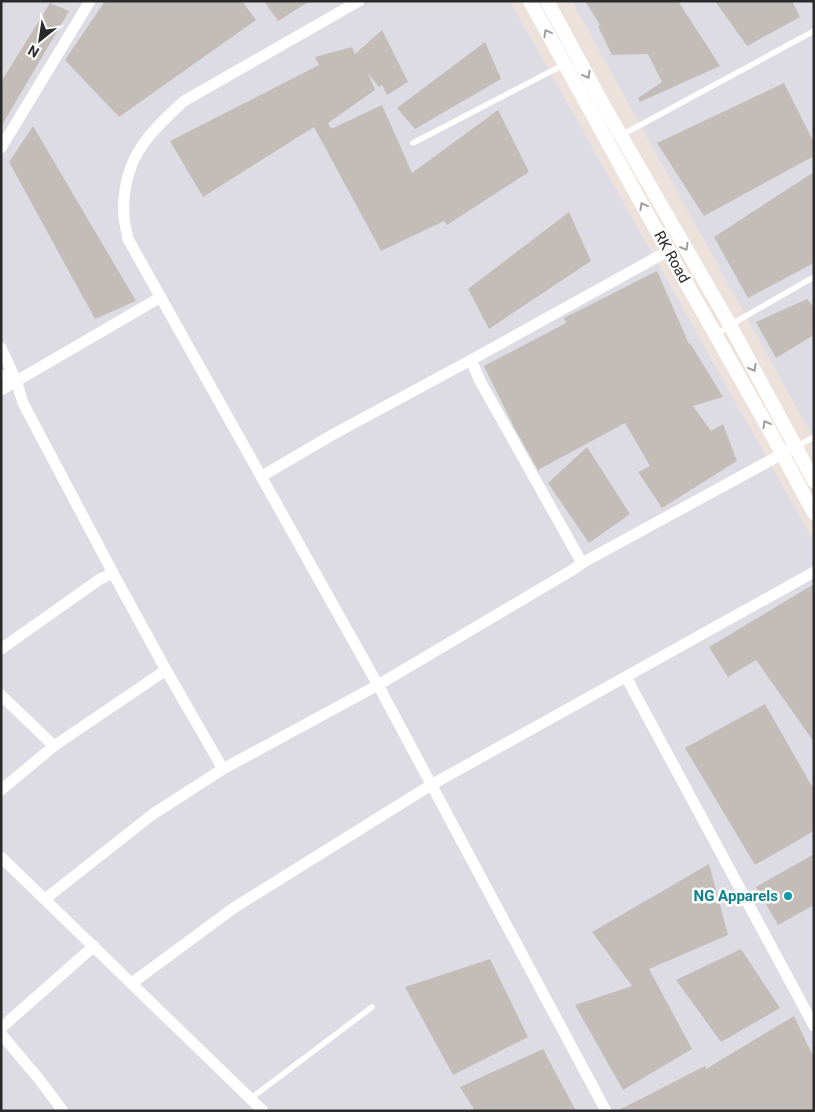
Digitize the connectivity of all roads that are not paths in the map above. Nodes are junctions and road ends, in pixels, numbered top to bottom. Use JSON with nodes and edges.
{"nodes":[{"id":1,"x":90,"y":1,"type":"edge"},
{"id":2,"x":359,"y":1,"type":"edge"},
{"id":3,"x":530,"y":1,"type":"edge"},
{"id":4,"x":547,"y":1,"type":"edge"},
{"id":5,"x":814,"y":31,"type":"edge"},
{"id":6,"x":565,"y":64,"type":"junction"},
{"id":7,"x":621,"y":136,"type":"junction"},
{"id":8,"x":413,"y":143,"type":"dead end"},
{"id":9,"x":608,"y":143,"type":"junction"},
{"id":10,"x":1,"y":148,"type":"edge"},
{"id":11,"x":668,"y":251,"type":"junction"},
{"id":12,"x":814,"y":277,"type":"edge"},
{"id":13,"x":161,"y":297,"type":"junction"},
{"id":14,"x":730,"y":326,"type":"junction"},
{"id":15,"x":716,"y":335,"type":"junction"},
{"id":16,"x":1,"y":348,"type":"edge"},
{"id":17,"x":471,"y":360,"type":"junction"},
{"id":18,"x":1,"y":375,"type":"edge"},
{"id":19,"x":16,"y":380,"type":"junction"},
{"id":20,"x":1,"y":390,"type":"edge"},
{"id":21,"x":814,"y":437,"type":"edge"},
{"id":22,"x":795,"y":447,"type":"junction"},
{"id":23,"x":782,"y":454,"type":"junction"},
{"id":24,"x":262,"y":476,"type":"junction"},
{"id":25,"x":814,"y":480,"type":"edge"},
{"id":26,"x":814,"y":513,"type":"edge"},
{"id":27,"x":582,"y":563,"type":"junction"},
{"id":28,"x":814,"y":572,"type":"edge"},
{"id":29,"x":113,"y":573,"type":"junction"},
{"id":30,"x":1,"y":649,"type":"edge"},
{"id":31,"x":166,"y":670,"type":"junction"},
{"id":32,"x":626,"y":677,"type":"junction"},
{"id":33,"x":378,"y":684,"type":"junction"},
{"id":34,"x":1,"y":695,"type":"edge"},
{"id":35,"x":54,"y":746,"type":"junction"},
{"id":36,"x":223,"y":769,"type":"junction"},
{"id":37,"x":431,"y":785,"type":"junction"},
{"id":38,"x":1,"y":790,"type":"edge"},
{"id":39,"x":1,"y":856,"type":"edge"},
{"id":40,"x":45,"y":900,"type":"junction"},
{"id":41,"x":94,"y":946,"type":"junction"},
{"id":42,"x":132,"y":983,"type":"junction"},
{"id":43,"x":372,"y":1007,"type":"dead end"},
{"id":44,"x":814,"y":1026,"type":"edge"},
{"id":45,"x":1,"y":1028,"type":"edge"},
{"id":46,"x":1,"y":1034,"type":"edge"},
{"id":47,"x":250,"y":1099,"type":"junction"},
{"id":48,"x":63,"y":1111,"type":"edge"},
{"id":49,"x":262,"y":1111,"type":"edge"},
{"id":50,"x":606,"y":1111,"type":"edge"}],
"edges":[{"from":1,"to":10,"type":"street"},
{"from":2,"to":13,"type":"street"},
{"from":6,"to":3,"type":"street","name":"RK Road","one_way":true},
{"from":4,"to":7,"type":"street","name":"RK Road","one_way":true},
{"from":5,"to":7,"type":"lane"},
{"from":6,"to":8,"type":"lane"},
{"from":6,"to":9,"type":"street","name":"RK Road"},
{"from":7,"to":9,"type":"lane"},
{"from":7,"to":14,"type":"street","name":"RK Road","one_way":true},
{"from":11,"to":9,"type":"street","name":"RK Road","one_way":true},
{"from":11,"to":15,"type":"street","name":"RK Road"},
{"from":11,"to":17,"type":"street"},
{"from":12,"to":14,"type":"lane"},
{"from":13,"to":19,"type":"street"},
{"from":13,"to":24,"type":"street"},
{"from":14,"to":15,"type":"lane"},
{"from":14,"to":22,"type":"street","name":"RK Road","one_way":true},
{"from":23,"to":15,"type":"street","name":"RK Road","one_way":true},
{"from":16,"to":19,"type":"street"},
{"from":17,"to":24,"type":"street"},
{"from":17,"to":27,"type":"street"},
{"from":18,"to":19,"type":"street"},
{"from":19,"to":20,"type":"street"},
{"from":19,"to":29,"type":"street"},
{"from":21,"to":22,"type":"lane"},
{"from":22,"to":23,"type":"street"},
{"from":22,"to":25,"type":"street","name":"RK Road"},
{"from":23,"to":26,"type":"street","name":"RK Road"},
{"from":23,"to":27,"type":"street"},
{"from":24,"to":33,"type":"street"},
{"from":27,"to":33,"type":"street"},
{"from":28,"to":32,"type":"street"},
{"from":29,"to":30,"type":"street"},
{"from":29,"to":31,"type":"street"},
{"from":31,"to":35,"type":"street"},
{"from":31,"to":36,"type":"street"},
{"from":32,"to":37,"type":"street"},
{"from":32,"to":44,"type":"street"},
{"from":33,"to":36,"type":"street"},
{"from":33,"to":37,"type":"street"},
{"from":34,"to":35,"type":"street"},
{"from":35,"to":38,"type":"street"},
{"from":36,"to":40,"type":"street"},
{"from":37,"to":42,"type":"street"},
{"from":37,"to":50,"type":"street"},
{"from":39,"to":40,"type":"street"},
{"from":40,"to":41,"type":"street"},
{"from":41,"to":42,"type":"street"},
{"from":41,"to":45,"type":"street"},
{"from":42,"to":47,"type":"street"},
{"from":43,"to":47,"type":"lane"},
{"from":46,"to":48,"type":"street"},
{"from":47,"to":49,"type":"street"}]}
